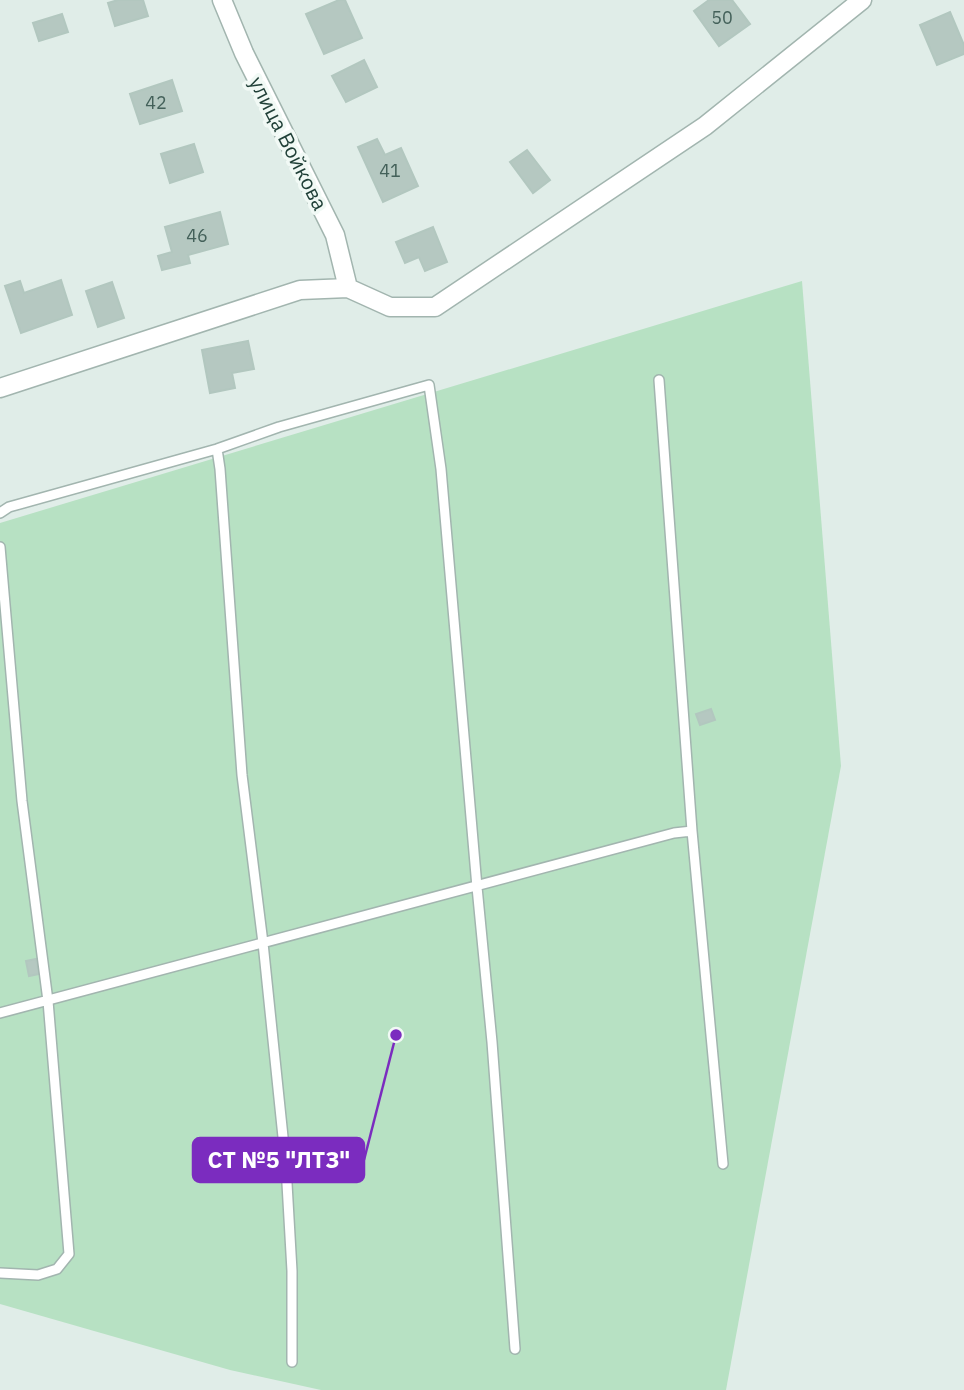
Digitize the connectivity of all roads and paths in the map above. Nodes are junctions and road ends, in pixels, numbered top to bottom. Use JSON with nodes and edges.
{"nodes":[{"id":1,"x":222,"y":0,"type":"edge"},
{"id":2,"x":862,"y":0,"type":"edge"},
{"id":3,"x":348,"y":288,"type":"junction"},
{"id":4,"x":659,"y":380,"type":"dead end"},
{"id":5,"x":0,"y":388,"type":"edge"},
{"id":6,"x":217,"y":449,"type":"junction"},
{"id":7,"x":0,"y":513,"type":"edge"},
{"id":8,"x":0,"y":547,"type":"edge"},
{"id":9,"x":692,"y":831,"type":"junction"},
{"id":10,"x":477,"y":887,"type":"junction"},
{"id":11,"x":263,"y":943,"type":"junction"},
{"id":12,"x":48,"y":1001,"type":"junction"},
{"id":13,"x":0,"y":1013,"type":"edge"},
{"id":14,"x":723,"y":1164,"type":"dead end"},
{"id":15,"x":0,"y":1273,"type":"edge"},
{"id":16,"x":515,"y":1349,"type":"dead end"},
{"id":17,"x":292,"y":1362,"type":"dead end"}],
"edges":[{"from":1,"to":3,"type":"street","name":"улица Войкова"},
{"from":2,"to":3,"type":"street"},
{"from":3,"to":5,"type":"street"},
{"from":4,"to":9,"type":"lane"},
{"from":6,"to":7,"type":"lane"},
{"from":6,"to":10,"type":"lane"},
{"from":6,"to":11,"type":"lane"},
{"from":8,"to":12,"type":"lane"},
{"from":9,"to":10,"type":"lane"},
{"from":9,"to":14,"type":"lane"},
{"from":10,"to":11,"type":"lane"},
{"from":10,"to":16,"type":"lane"},
{"from":11,"to":12,"type":"lane"},
{"from":11,"to":17,"type":"lane"},
{"from":12,"to":13,"type":"lane"},
{"from":12,"to":15,"type":"lane"}]}
